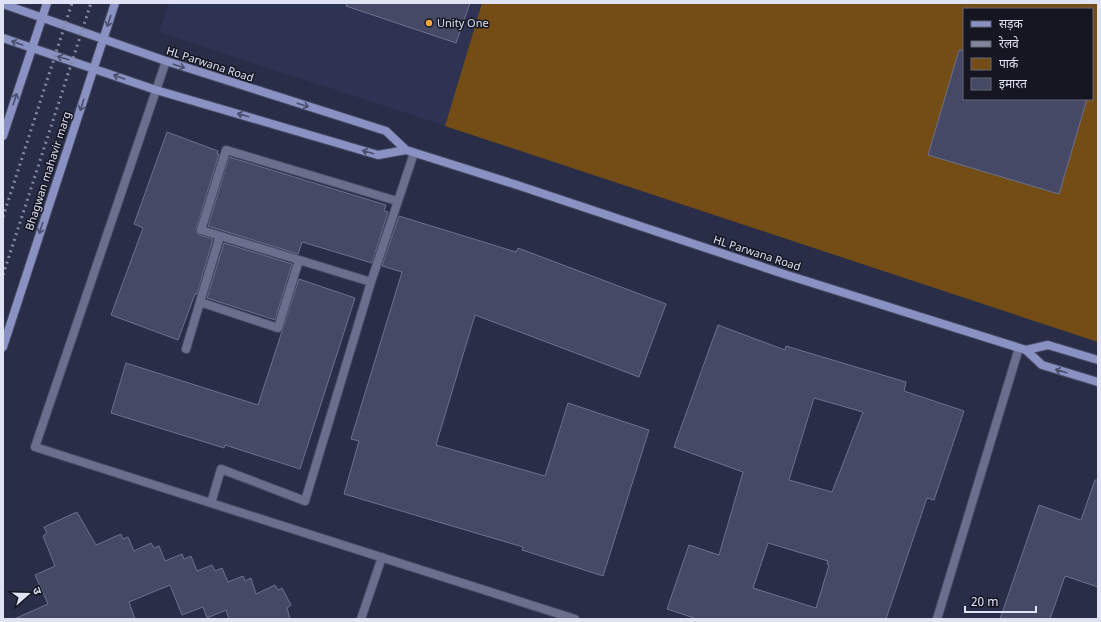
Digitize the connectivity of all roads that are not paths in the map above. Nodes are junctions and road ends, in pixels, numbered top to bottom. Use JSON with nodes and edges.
{"nodes":[{"id":1,"x":47,"y":3,"type":"edge"},
{"id":2,"x":115,"y":3,"type":"edge"},
{"id":3,"x":3,"y":4,"type":"edge"},
{"id":4,"x":42,"y":18,"type":"junction"},
{"id":5,"x":3,"y":38,"type":"edge"},
{"id":6,"x":103,"y":39,"type":"junction"},
{"id":7,"x":32,"y":48,"type":"junction"},
{"id":8,"x":166,"y":61,"type":"junction"},
{"id":9,"x":94,"y":68,"type":"junction"},
{"id":10,"x":156,"y":90,"type":"junction"},
{"id":11,"x":3,"y":136,"type":"edge"},
{"id":12,"x":410,"y":152,"type":"junction"},
{"id":13,"x":397,"y":201,"type":"junction"},
{"id":14,"x":220,"y":236,"type":"junction"},
{"id":15,"x":299,"y":260,"type":"junction"},
{"id":16,"x":371,"y":282,"type":"junction"},
{"id":17,"x":200,"y":302,"type":"junction"},
{"id":18,"x":3,"y":347,"type":"edge"},
{"id":19,"x":186,"y":349,"type":"dead end"},
{"id":20,"x":1023,"y":349,"type":"junction"},
{"id":21,"x":1098,"y":360,"type":"edge"},
{"id":22,"x":1098,"y":382,"type":"edge"},
{"id":23,"x":211,"y":503,"type":"junction"},
{"id":24,"x":382,"y":557,"type":"junction"},
{"id":25,"x":361,"y":619,"type":"edge"},
{"id":26,"x":575,"y":619,"type":"edge"},
{"id":27,"x":937,"y":619,"type":"edge"}],
"edges":[{"from":1,"to":4,"type":"street"},
{"from":2,"to":6,"type":"street","name":"Bhagwan mahavir marg","one_way":true},
{"from":3,"to":4,"type":"street","name":"HL Parwana Road"},
{"from":4,"to":6,"type":"street","name":"HL Parwana Road"},
{"from":4,"to":7,"type":"street"},
{"from":7,"to":5,"type":"street","name":"HL Parwana Road","one_way":true},
{"from":6,"to":8,"type":"street","name":"HL Parwana Road"},
{"from":6,"to":9,"type":"street","name":"Bhagwan mahavir marg"},
{"from":9,"to":7,"type":"street","name":"HL Parwana Road","one_way":true},
{"from":11,"to":7,"type":"street","one_way":true},
{"from":8,"to":10,"type":"street"},
{"from":8,"to":12,"type":"street","name":"HL Parwana Road","one_way":true},
{"from":10,"to":9,"type":"street","name":"HL Parwana Road","one_way":true},
{"from":9,"to":18,"type":"street","name":"Bhagwan mahavir marg","one_way":true},
{"from":12,"to":10,"type":"street","name":"HL Parwana Road","one_way":true},
{"from":10,"to":23,"type":"street"},
{"from":12,"to":13,"type":"street"},
{"from":12,"to":20,"type":"street","name":"HL Parwana Road"},
{"from":13,"to":14,"type":"street"},
{"from":13,"to":16,"type":"street"},
{"from":14,"to":15,"type":"street"},
{"from":14,"to":17,"type":"street"},
{"from":15,"to":16,"type":"street"},
{"from":15,"to":17,"type":"street"},
{"from":16,"to":23,"type":"street"},
{"from":17,"to":19,"type":"street"},
{"from":20,"to":21,"type":"street"},
{"from":22,"to":20,"type":"street","name":"HL Parwana Road","one_way":true},
{"from":20,"to":27,"type":"street"},
{"from":23,"to":24,"type":"street"},
{"from":24,"to":25,"type":"street"},
{"from":24,"to":26,"type":"street"}]}
